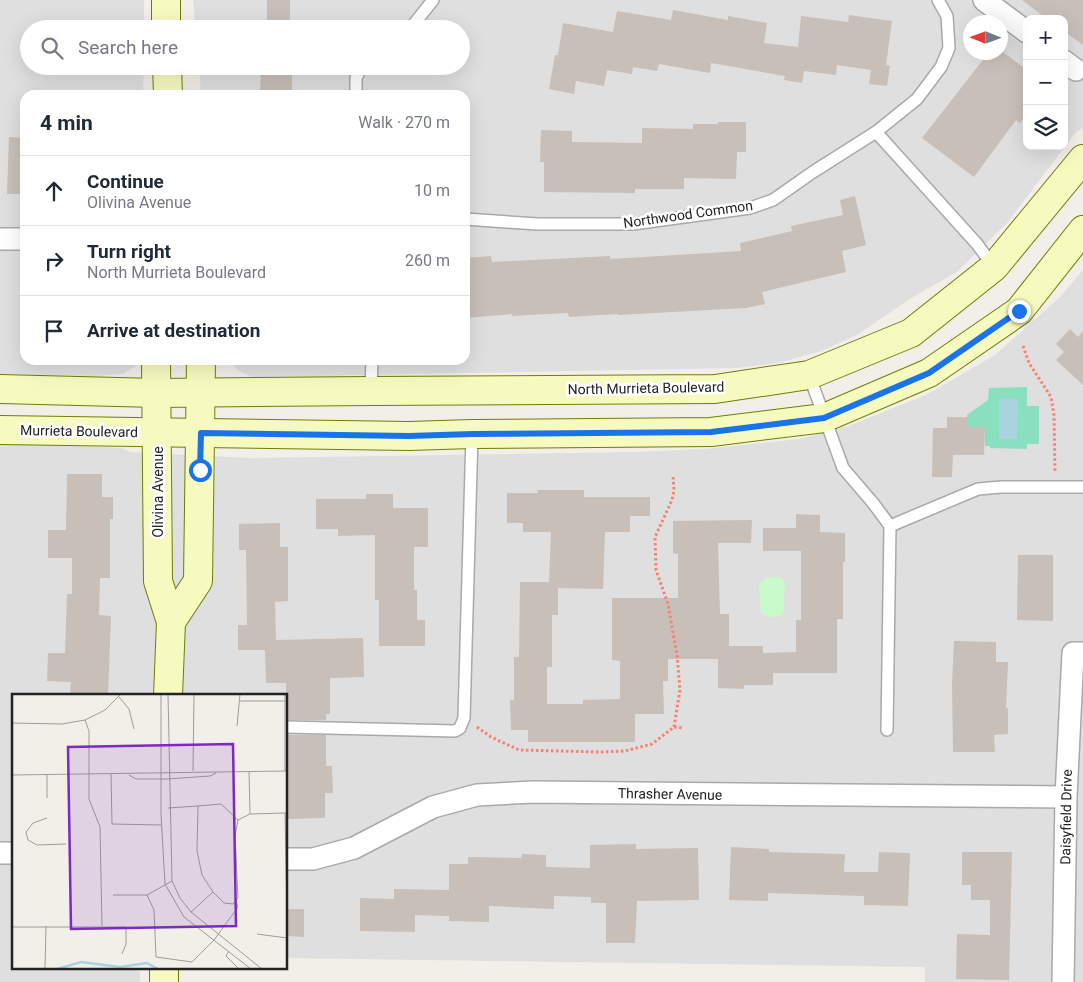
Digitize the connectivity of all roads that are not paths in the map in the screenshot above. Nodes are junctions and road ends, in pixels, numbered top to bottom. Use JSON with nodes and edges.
{"nodes":[{"id":1,"x":166,"y":0,"type":"edge"},
{"id":2,"x":434,"y":0,"type":"edge"},
{"id":3,"x":938,"y":0,"type":"edge"},
{"id":4,"x":984,"y":0,"type":"edge"},
{"id":5,"x":166,"y":20,"type":"edge"},
{"id":6,"x":417,"y":20,"type":"edge"},
{"id":7,"x":1023,"y":29,"type":"edge"},
{"id":8,"x":167,"y":75,"type":"edge"},
{"id":9,"x":358,"y":75,"type":"edge"},
{"id":10,"x":168,"y":90,"type":"edge"},
{"id":11,"x":356,"y":90,"type":"edge"},
{"id":12,"x":876,"y":132,"type":"junction"},
{"id":13,"x":1083,"y":159,"type":"edge"},
{"id":14,"x":470,"y":219,"type":"edge"},
{"id":15,"x":1083,"y":230,"type":"edge"},
{"id":16,"x":0,"y":239,"type":"edge"},
{"id":17,"x":20,"y":240,"type":"edge"},
{"id":18,"x":994,"y":267,"type":"junction"},
{"id":19,"x":156,"y":365,"type":"edge"},
{"id":20,"x":201,"y":365,"type":"edge"},
{"id":21,"x":372,"y":365,"type":"edge"},
{"id":22,"x":809,"y":375,"type":"junction"},
{"id":23,"x":0,"y":389,"type":"edge"},
{"id":24,"x":371,"y":391,"type":"junction"},
{"id":25,"x":201,"y":393,"type":"junction"},
{"id":26,"x":157,"y":394,"type":"junction"},
{"id":27,"x":824,"y":418,"type":"junction"},
{"id":28,"x":0,"y":430,"type":"edge"},
{"id":29,"x":157,"y":432,"type":"junction"},
{"id":30,"x":201,"y":433,"type":"junction"},
{"id":31,"x":472,"y":434,"type":"junction"},
{"id":32,"x":1083,"y":487,"type":"edge"},
{"id":33,"x":890,"y":526,"type":"junction"},
{"id":34,"x":171,"y":622,"type":"junction"},
{"id":35,"x":1078,"y":653,"type":"edge"},
{"id":36,"x":168,"y":694,"type":"edge"},
{"id":37,"x":288,"y":727,"type":"edge"},
{"id":38,"x":887,"y":730,"type":"dead end"},
{"id":39,"x":1066,"y":797,"type":"junction"},
{"id":40,"x":288,"y":859,"type":"edge"},
{"id":41,"x":1063,"y":982,"type":"edge"}],
"edges":[{"from":1,"to":5,"type":"main road"},
{"from":2,"to":6,"type":"lane"},
{"from":3,"to":12,"type":"lane","name":"Northwood Common"},
{"from":4,"to":7,"type":"street"},
{"from":8,"to":10,"type":"main road"},
{"from":9,"to":11,"type":"lane"},
{"from":12,"to":14,"type":"lane","name":"Northwood Common"},
{"from":12,"to":18,"type":"lane"},
{"from":13,"to":18,"type":"main road","name":"North Murrieta Boulevard"},
{"from":15,"to":27,"type":"main road"},
{"from":16,"to":17,"type":"street"},
{"from":18,"to":22,"type":"main road","name":"North Murrieta Boulevard"},
{"from":19,"to":26,"type":"main road","name":"Olivina Avenue"},
{"from":20,"to":25,"type":"main road"},
{"from":21,"to":24,"type":"lane"},
{"from":22,"to":24,"type":"main road","name":"North Murrieta Boulevard"},
{"from":22,"to":27,"type":"lane"},
{"from":23,"to":26,"type":"main road"},
{"from":24,"to":25,"type":"main road","name":"North Murrieta Boulevard"},
{"from":25,"to":26,"type":"main road","name":"North Murrieta Boulevard"},
{"from":25,"to":30,"type":"main road"},
{"from":26,"to":29,"type":"main road","name":"Olivina Avenue"},
{"from":27,"to":31,"type":"main road"},
{"from":27,"to":33,"type":"lane"},
{"from":28,"to":29,"type":"main road","name":"Murrieta Boulevard"},
{"from":29,"to":30,"type":"main road"},
{"from":29,"to":34,"type":"main road","name":"Olivina Avenue"},
{"from":30,"to":31,"type":"main road"},
{"from":30,"to":34,"type":"main road"},
{"from":31,"to":37,"type":"lane"},
{"from":32,"to":33,"type":"lane"},
{"from":33,"to":38,"type":"lane"},
{"from":34,"to":36,"type":"main road","name":"Olivina Avenue"},
{"from":35,"to":39,"type":"street","name":"Daisyfield Drive"},
{"from":39,"to":40,"type":"street","name":"Thrasher Avenue"},
{"from":39,"to":41,"type":"street","name":"Daisyfield Drive"}]}
